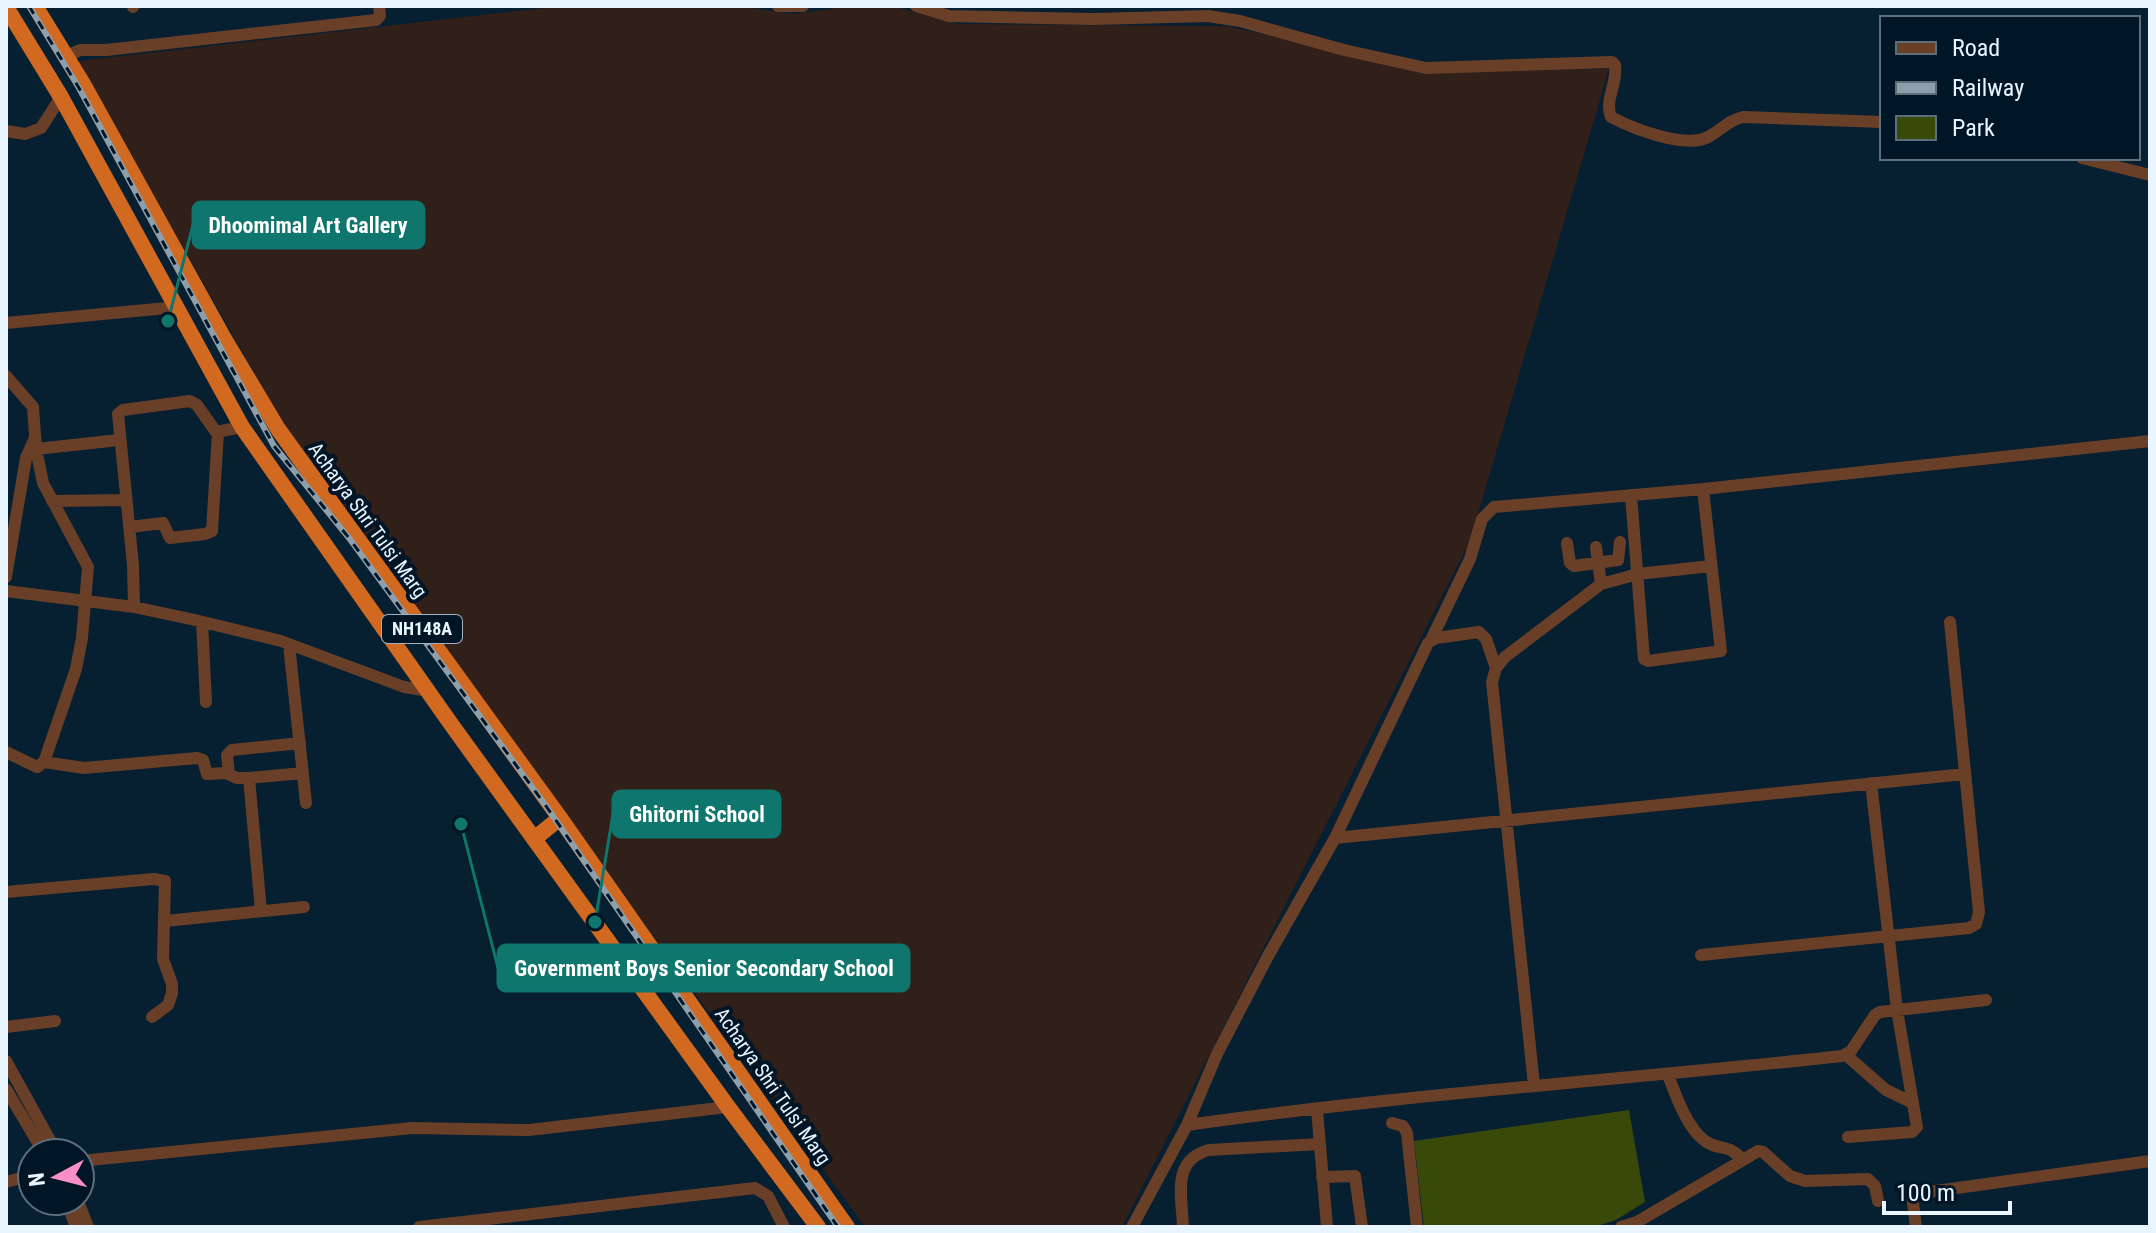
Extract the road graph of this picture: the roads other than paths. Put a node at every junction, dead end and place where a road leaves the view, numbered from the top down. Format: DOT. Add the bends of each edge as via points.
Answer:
graph roads {
  1 [pos="35,6"];
  2 [pos="379,6"];
  3 [pos="778,6"];
  4 [pos="803,6"];
  5 [pos="916,6"];
  6 [pos="6,7"];
  7 [pos="65,57"];
  8 [pos="61,97"];
  9 [pos="1880,122"];
  10 [pos="6,131"];
  11 [pos="2090,160"];
  12 [pos="2150,175"];
  13 [pos="178,307"];
  14 [pos="6,323"];
  15 [pos="6,376"];
  16 [pos="242,427"];
  17 [pos="218,432"];
  18 [pos="119,440"];
  19 [pos="2150,441"];
  20 [pos="36,443"];
  21 [pos="1703,489"];
  22 [pos="1631,495"];
  23 [pos="125,500"];
  24 [pos="52,501"];
  25 [pos="130,527"];
  26 [pos="1620,542"];
  27 [pos="1567,543"];
  28 [pos="1596,547"];
  29 [pos="1598,563"];
  30 [pos="1711,566"];
  31 [pos="1638,574"];
  32 [pos="6,577"];
  33 [pos="1601,584"];
  34 [pos="6,591"];
  35 [pos="86,603"];
  36 [pos="134,607"];
  37 [pos="202,622"];
  38 [pos="1950,622"];
  39 [pos="1431,640"];
  40 [pos="289,645"];
  41 [pos="1496,668"];
  42 [pos="429,691"];
  43 [pos="206,702"];
  44 [pos="300,743"];
  45 [pos="6,752"];
  46 [pos="44,762"];
  47 [pos="303,773"];
  48 [pos="229,774"];
  49 [pos="1965,774"];
  50 [pos="249,778"];
  51 [pos="1871,783"];
  52 [pos="306,803"];
  53 [pos="560,818"];
  54 [pos="1508,822"];
  55 [pos="1335,838"];
  56 [pos="534,839"];
  57 [pos="6,892"];
  58 [pos="304,907"];
  59 [pos="261,911"];
  60 [pos="165,921"];
  61 [pos="1888,936"];
  62 [pos="1701,955"];
  63 [pos="1986,1000"];
  64 [pos="1897,1010"];
  65 [pos="152,1017"];
  66 [pos="55,1021"];
  67 [pos="6,1027"];
  68 [pos="1846,1055"];
  69 [pos="6,1061"];
  70 [pos="1668,1075"];
  71 [pos="1534,1085"];
  72 [pos="6,1089"];
  73 [pos="1913,1103"];
  74 [pos="728,1107"];
  75 [pos="1317,1110"];
  76 [pos="1392,1123"];
  77 [pos="1187,1125"];
  78 [pos="34,1137"];
  79 [pos="48,1137"];
  80 [pos="1848,1137"];
  81 [pos="1320,1144"];
  82 [pos="96,1159"];
  83 [pos="1743,1160"];
  84 [pos="2150,1161"];
  85 [pos="1322,1177"];
  86 [pos="1878,1201"];
  87 [pos="419,1227"];
  88 [pos="784,1227"];
  89 [pos="818,1227"];
  90 [pos="847,1227"];
  91 [pos="1132,1227"];
  92 [pos="1183,1227"];
  93 [pos="1327,1227"];
  94 [pos="1362,1227"];
  95 [pos="1417,1227"];
  96 [pos="1621,1227"];
  97 [pos="1916,1227"];
  1 -- 7 [label="highway, Acharya Shri Tulsi Marg / NH148A"];
  2 -- 7 [label="street" via="378,19 87,49"];
  3 -- 4 [label="street"];
  5 -- 9 [label="street" via="963,17 1220,17 1426,68 1612,62 1617,74 1608,109 1611,117 1683,142 1710,136 1743,117"];
  6 -- 8 [label="highway, NH148A"];
  7 -- 53 [label="highway, Acharya Shri Tulsi Marg / NH148A" via="278,429"];
  8 -- 10 [label="street" via="41,128 25,134"];
  8 -- 13 [label="highway, NH148A"];
  11 -- 12 [label="street"];
  13 -- 14 [label="street"];
  13 -- 16 [label="highway, NH148A"];
  15 -- 20 [label="street" via="32,405"];
  16 -- 17 [label="street"];
  16 -- 42 [label="highway, NH148A"];
  17 -- 18 [label="street" via="194,402 181,401 120,411"];
  17 -- 25 [label="street" via="212,531 170,538 163,523"];
  18 -- 20 [label="street"];
  18 -- 23 [label="street"];
  19 -- 21 [label="street"];
  20 -- 24 [label="street"];
  20 -- 32 [label="street" via="26,458"];
  21 -- 22 [label="street"];
  21 -- 30 [label="street"];
  22 -- 31 [label="street"];
  22 -- 39 [label="street" via="1489,510"];
  23 -- 24 [label="street"];
  23 -- 25 [label="street"];
  24 -- 35 [label="street" via="87,563"];
  25 -- 36 [label="street"];
  26 -- 29 [label="street" via="1620,559"];
  27 -- 29 [label="street" via="1572,566"];
  28 -- 29 [label="street"];
  29 -- 33 [label="street"];
  30 -- 31 [label="street"];
  30 -- 31 [label="street" via="1721,650 1717,654 1644,659"];
  31 -- 33 [label="street"];
  33 -- 41 [label="street"];
  34 -- 35 [label="street"];
  35 -- 36 [label="street"];
  35 -- 46 [label="street" via="76,669"];
  36 -- 37 [label="street"];
  37 -- 40 [label="street"];
  37 -- 43 [label="street"];
  38 -- 49 [label="street"];
  39 -- 41 [label="street" via="1483,634"];
  39 -- 55 [label="street"];
  40 -- 42 [label="street" via="404,687"];
  40 -- 44 [label="street"];
  41 -- 54 [label="street" via="1492,682"];
  42 -- 56 [label="highway, NH148A"];
  44 -- 47 [label="street"];
  44 -- 48 [label="street" via="232,750 227,755"];
  45 -- 46 [label="street" via="34,767"];
  46 -- 48 [label="street" via="84,768 197,758 203,760 207,774"];
  47 -- 50 [label="street"];
  47 -- 52 [label="street"];
  48 -- 50 [label="street"];
  49 -- 51 [label="street"];
  49 -- 61 [label="street" via="1978,921 1969,928"];
  50 -- 59 [label="street"];
  51 -- 54 [label="street"];
  51 -- 61 [label="street"];
  53 -- 56 [label="highway"];
  53 -- 90 [label="highway, Acharya Shri Tulsi Marg / NH148A"];
  54 -- 55 [label="street"];
  54 -- 71 [label="street"];
  55 -- 77 [label="street" via="1217,1054"];
  56 -- 74 [label="highway, NH148A"];
  57 -- 60 [label="street" via="160,878 165,881"];
  58 -- 59 [label="street"];
  59 -- 60 [label="street"];
  60 -- 65 [label="street" via="163,959 172,993 168,1005"];
  61 -- 62 [label="street"];
  61 -- 64 [label="street"];
  63 -- 64 [label="street"];
  64 -- 68 [label="street" via="1875,1015"];
  64 -- 73 [label="street"];
  66 -- 67 [label="street"];
  68 -- 70 [label="street"];
  68 -- 73 [label="street" via="1886,1090"];
  69 -- 79 [label="street"];
  70 -- 71 [label="street"];
  70 -- 83 [label="street" via="1701,1137 1732,1148"];
  71 -- 75 [label="street"];
  72 -- 78 [label="street"];
  73 -- 80 [label="street" via="1915,1130"];
  74 -- 82 [label="street" via="537,1130 412,1128"];
  74 -- 89 [label="highway, NH148A"];
  75 -- 77 [label="street"];
  75 -- 81 [label="street"];
  76 -- 95 [label="street" via="1407,1133"];
  77 -- 91 [label="street"];
  81 -- 85 [label="street"];
  81 -- 92 [label="street" via="1193,1155 1182,1180"];
  83 -- 86 [label="street" via="1758,1151 1796,1179 1868,1179"];
  83 -- 96 [label="street"];
  84 -- 97 [label="street" via="1914,1194"];
  85 -- 93 [label="street"];
  85 -- 94 [label="street" via="1355,1176"];
  87 -- 88 [label="street" via="755,1188 768,1196"];
}
